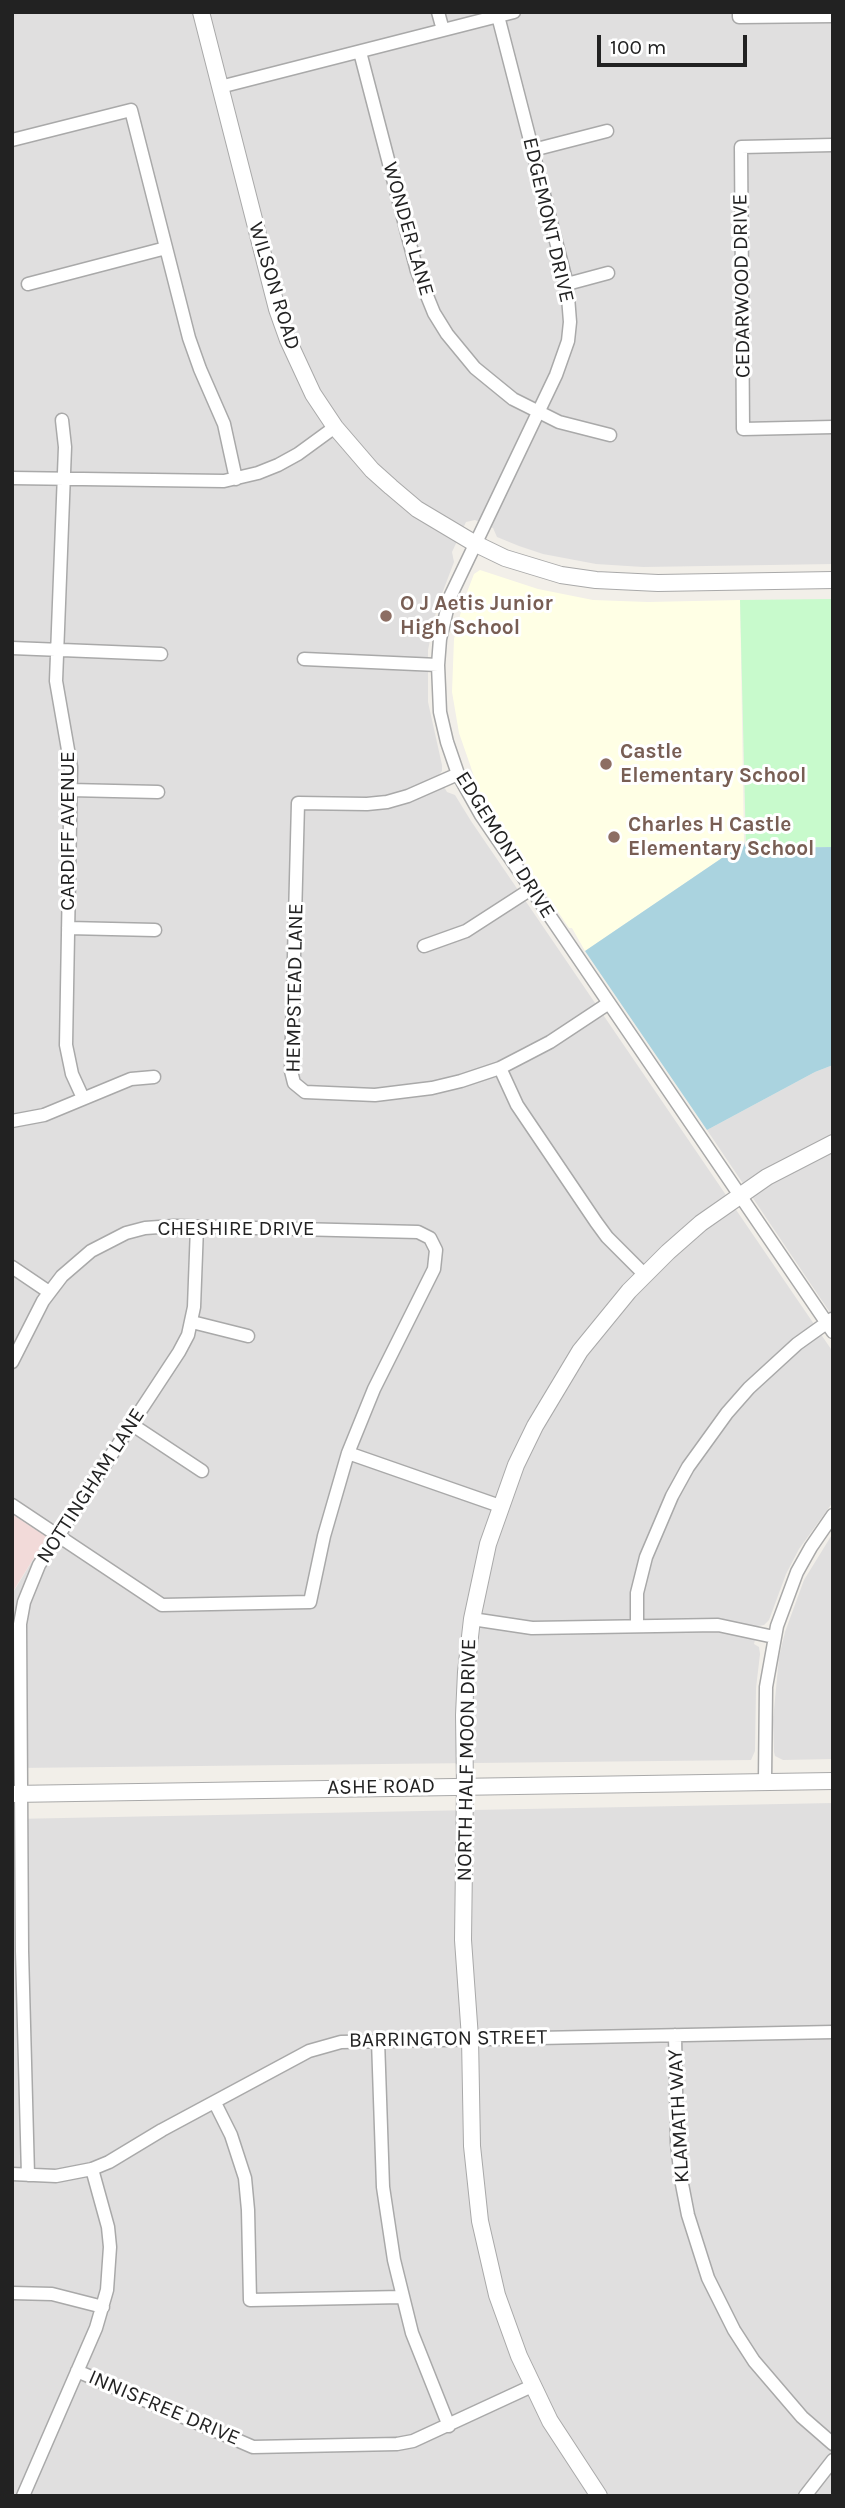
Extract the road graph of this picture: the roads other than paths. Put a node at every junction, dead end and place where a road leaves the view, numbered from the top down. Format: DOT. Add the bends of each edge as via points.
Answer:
graph roads {
  1 [pos="201,12"];
  2 [pos="438,12"];
  3 [pos="514,12"];
  4 [pos="739,12"];
  5 [pos="498,16"];
  6 [pos="833,16"];
  7 [pos="443,30"];
  8 [pos="360,52"];
  9 [pos="220,88"];
  10 [pos="607,131"];
  11 [pos="12,141"];
  12 [pos="833,145"];
  13 [pos="533,150"];
  14 [pos="166,248"];
  15 [pos="608,273"];
  16 [pos="28,284"];
  17 [pos="567,284"];
  18 [pos="538,413"];
  19 [pos="61,420"];
  20 [pos="335,427"];
  21 [pos="833,427"];
  22 [pos="610,435"];
  23 [pos="12,478"];
  24 [pos="64,478"];
  25 [pos="236,479"];
  26 [pos="474,543"];
  27 [pos="833,580"];
  28 [pos="12,648"];
  29 [pos="57,650"];
  30 [pos="161,654"];
  31 [pos="304,659"];
  32 [pos="438,665"];
  33 [pos="458,774"];
  34 [pos="70,790"];
  35 [pos="158,792"];
  36 [pos="531,889"];
  37 [pos="68,928"];
  38 [pos="155,930"];
  39 [pos="424,946"];
  40 [pos="609,1003"];
  41 [pos="500,1068"];
  42 [pos="154,1077"];
  43 [pos="83,1098"];
  44 [pos="12,1121"];
  45 [pos="833,1143"];
  46 [pos="739,1195"];
  47 [pos="197,1227"];
  48 [pos="12,1267"];
  49 [pos="645,1275"];
  50 [pos="49,1292"];
  51 [pos="192,1322"];
  52 [pos="831,1324"];
  53 [pos="248,1336"];
  54 [pos="12,1362"];
  55 [pos="131,1424"];
  56 [pos="348,1453"];
  57 [pos="202,1471"];
  58 [pos="12,1505"];
  59 [pos="500,1506"];
  60 [pos="833,1514"];
  61 [pos="58,1536"];
  62 [pos="472,1619"];
  63 [pos="637,1626"];
  64 [pos="774,1637"];
  65 [pos="765,1780"];
  66 [pos="833,1781"];
  67 [pos="466,1786"];
  68 [pos="17,1794"];
  69 [pos="833,2032"];
  70 [pos="675,2035"];
  71 [pos="470,2039"];
  72 [pos="378,2040"];
  73 [pos="215,2103"];
  74 [pos="92,2169"];
  75 [pos="12,2174"];
  76 [pos="28,2175"];
  77 [pos="12,2293"];
  78 [pos="402,2297"];
  79 [pos="103,2307"];
  80 [pos="77,2371"];
  81 [pos="532,2386"];
  82 [pos="449,2426"];
  83 [pos="833,2444"];
  84 [pos="833,2460"];
  85 [pos="23,2496"];
  86 [pos="599,2496"];
  87 [pos="805,2496"];
  1 -- 9 [label="street, WILSON ROAD"];
  2 -- 7 [label="street"];
  3 -- 5 [label="street"];
  4 -- 6 [label="street" via="739,17"];
  5 -- 7 [label="street"];
  5 -- 13 [label="street, EDGEMONT DRIVE"];
  7 -- 8 [label="street"];
  8 -- 9 [label="street"];
  8 -- 18 [label="street, WONDER LANE" via="417,271 434,313 475,368"];
  9 -- 20 [label="street, WILSON ROAD" via="280,320 298,365"];
  10 -- 13 [label="street"];
  11 -- 14 [label="street" via="131,110"];
  12 -- 21 [label="street, CEDARWOOD DRIVE" via="741,147 743,429"];
  13 -- 17 [label="street, EDGEMONT DRIVE"];
  14 -- 16 [label="street"];
  14 -- 25 [label="street" via="189,338 226,430"];
  15 -- 17 [label="street"];
  17 -- 18 [label="street, EDGEMONT DRIVE" via="568,341"];
  18 -- 22 [label="street, WONDER LANE"];
  18 -- 26 [label="street, EDGEMONT DRIVE"];
  19 -- 24 [label="street, CARDIFF AVENUE"];
  20 -- 25 [label="street" via="278,465"];
  20 -- 26 [label="street, WILSON ROAD" via="401,496"];
  23 -- 24 [label="street"];
  24 -- 25 [label="street"];
  24 -- 29 [label="street, CARDIFF AVENUE"];
  26 -- 27 [label="street, WILSON ROAD" via="535,568 596,580"];
  26 -- 32 [label="street, EDGEMONT DRIVE" via="450,597"];
  28 -- 29 [label="street"];
  29 -- 30 [label="street"];
  29 -- 34 [label="street, CARDIFF AVENUE" via="56,681 70,754"];
  31 -- 32 [label="street"];
  32 -- 33 [label="street, EDGEMONT DRIVE" via="440,712"];
  33 -- 36 [label="street, EDGEMONT DRIVE"];
  33 -- 41 [label="street, HEMPSTEAD LANE" via="387,802 298,803 292,1077 304,1092 375,1095 432,1088"];
  34 -- 35 [label="street"];
  34 -- 37 [label="street, CARDIFF AVENUE"];
  36 -- 39 [label="street" via="466,931"];
  36 -- 40 [label="street, EDGEMONT DRIVE"];
  37 -- 38 [label="street"];
  37 -- 43 [label="street, CARDIFF AVENUE" via="66,1045"];
  40 -- 41 [label="street, HEMPSTEAD LANE"];
  40 -- 46 [label="street, EDGEMONT DRIVE"];
  41 -- 49 [label="street" via="517,1105 596,1222"];
  42 -- 43 [label="street" via="131,1079"];
  43 -- 44 [label="street" via="44,1115"];
  45 -- 46 [label="street, NORTH HALF MOON DRIVE"];
  46 -- 49 [label="street, NORTH HALF MOON DRIVE"];
  46 -- 52 [label="street, EDGEMONT DRIVE"];
  47 -- 50 [label="street, CHESHIRE DRIVE" via="145,1228 110,1240 76,1263"];
  47 -- 51 [label="street, NOTTINGHAM LANE"];
  47 -- 56 [label="street, CHESHIRE DRIVE" via="418,1232 434,1244 434,1269 374,1389"];
  48 -- 50 [label="street"];
  49 -- 59 [label="street, NORTH HALF MOON DRIVE" via="607,1316 556,1388 520,1455"];
  50 -- 54 [label="street, CHESHIRE DRIVE"];
  51 -- 53 [label="street"];
  51 -- 55 [label="street, NOTTINGHAM LANE" via="179,1352"];
  52 -- 63 [label="street" via="797,1344 749,1388 688,1467 646,1557 637,1593"];
  55 -- 57 [label="street"];
  55 -- 61 [label="street, NOTTINGHAM LANE"];
  56 -- 59 [label="street"];
  56 -- 61 [label="street" via="310,1602 162,1605"];
  58 -- 61 [label="street"];
  59 -- 62 [label="street, NORTH HALF MOON DRIVE"];
  60 -- 64 [label="street" via="797,1572"];
  61 -- 68 [label="street, NOTTINGHAM LANE" via="30,1583 20,1624"];
  62 -- 63 [label="street" via="532,1628"];
  62 -- 67 [label="street, NORTH HALF MOON DRIVE" via="466,1672"];
  63 -- 64 [label="street" via="718,1625"];
  64 -- 65 [label="street" via="766,1686"];
  65 -- 66 [label="street, ASHE ROAD"];
  65 -- 67 [label="street, ASHE ROAD"];
  67 -- 68 [label="street, ASHE ROAD"];
  67 -- 71 [label="street, NORTH HALF MOON DRIVE" via="463,1940"];
  68 -- 76 [label="street, NOTTINGHAM LANE"];
  69 -- 70 [label="street, BARRINGTON STREET"];
  70 -- 71 [label="street, BARRINGTON STREET"];
  70 -- 83 [label="street, KLAMATH WAY" via="681,2179 708,2278 754,2361 802,2417"];
  71 -- 72 [label="street, BARRINGTON STREET"];
  71 -- 81 [label="street, NORTH HALF MOON DRIVE" via="472,2146 480,2221 497,2295"];
  72 -- 73 [label="street, BARRINGTON STREET" via="341,2042 309,2051"];
  72 -- 78 [label="street" via="383,2187"];
  73 -- 74 [label="street, BARRINGTON STREET"];
  73 -- 78 [label="street" via="245,2178 250,2300"];
  74 -- 76 [label="street, BARRINGTON STREET" via="56,2176"];
  74 -- 79 [label="street" via="110,2247"];
  75 -- 76 [label="street, BARRINGTON STREET"];
  77 -- 79 [label="street" via="51,2294"];
  78 -- 82 [label="street" via="424,2368"];
  79 -- 80 [label="street"];
  80 -- 82 [label="street, INNISFREE DRIVE" via="253,2447 397,2444"];
  80 -- 85 [label="street"];
  81 -- 82 [label="street, INNISFREE DRIVE"];
  81 -- 86 [label="street, NORTH HALF MOON DRIVE" via="566,2449"];
  84 -- 87 [label="street"];
}
